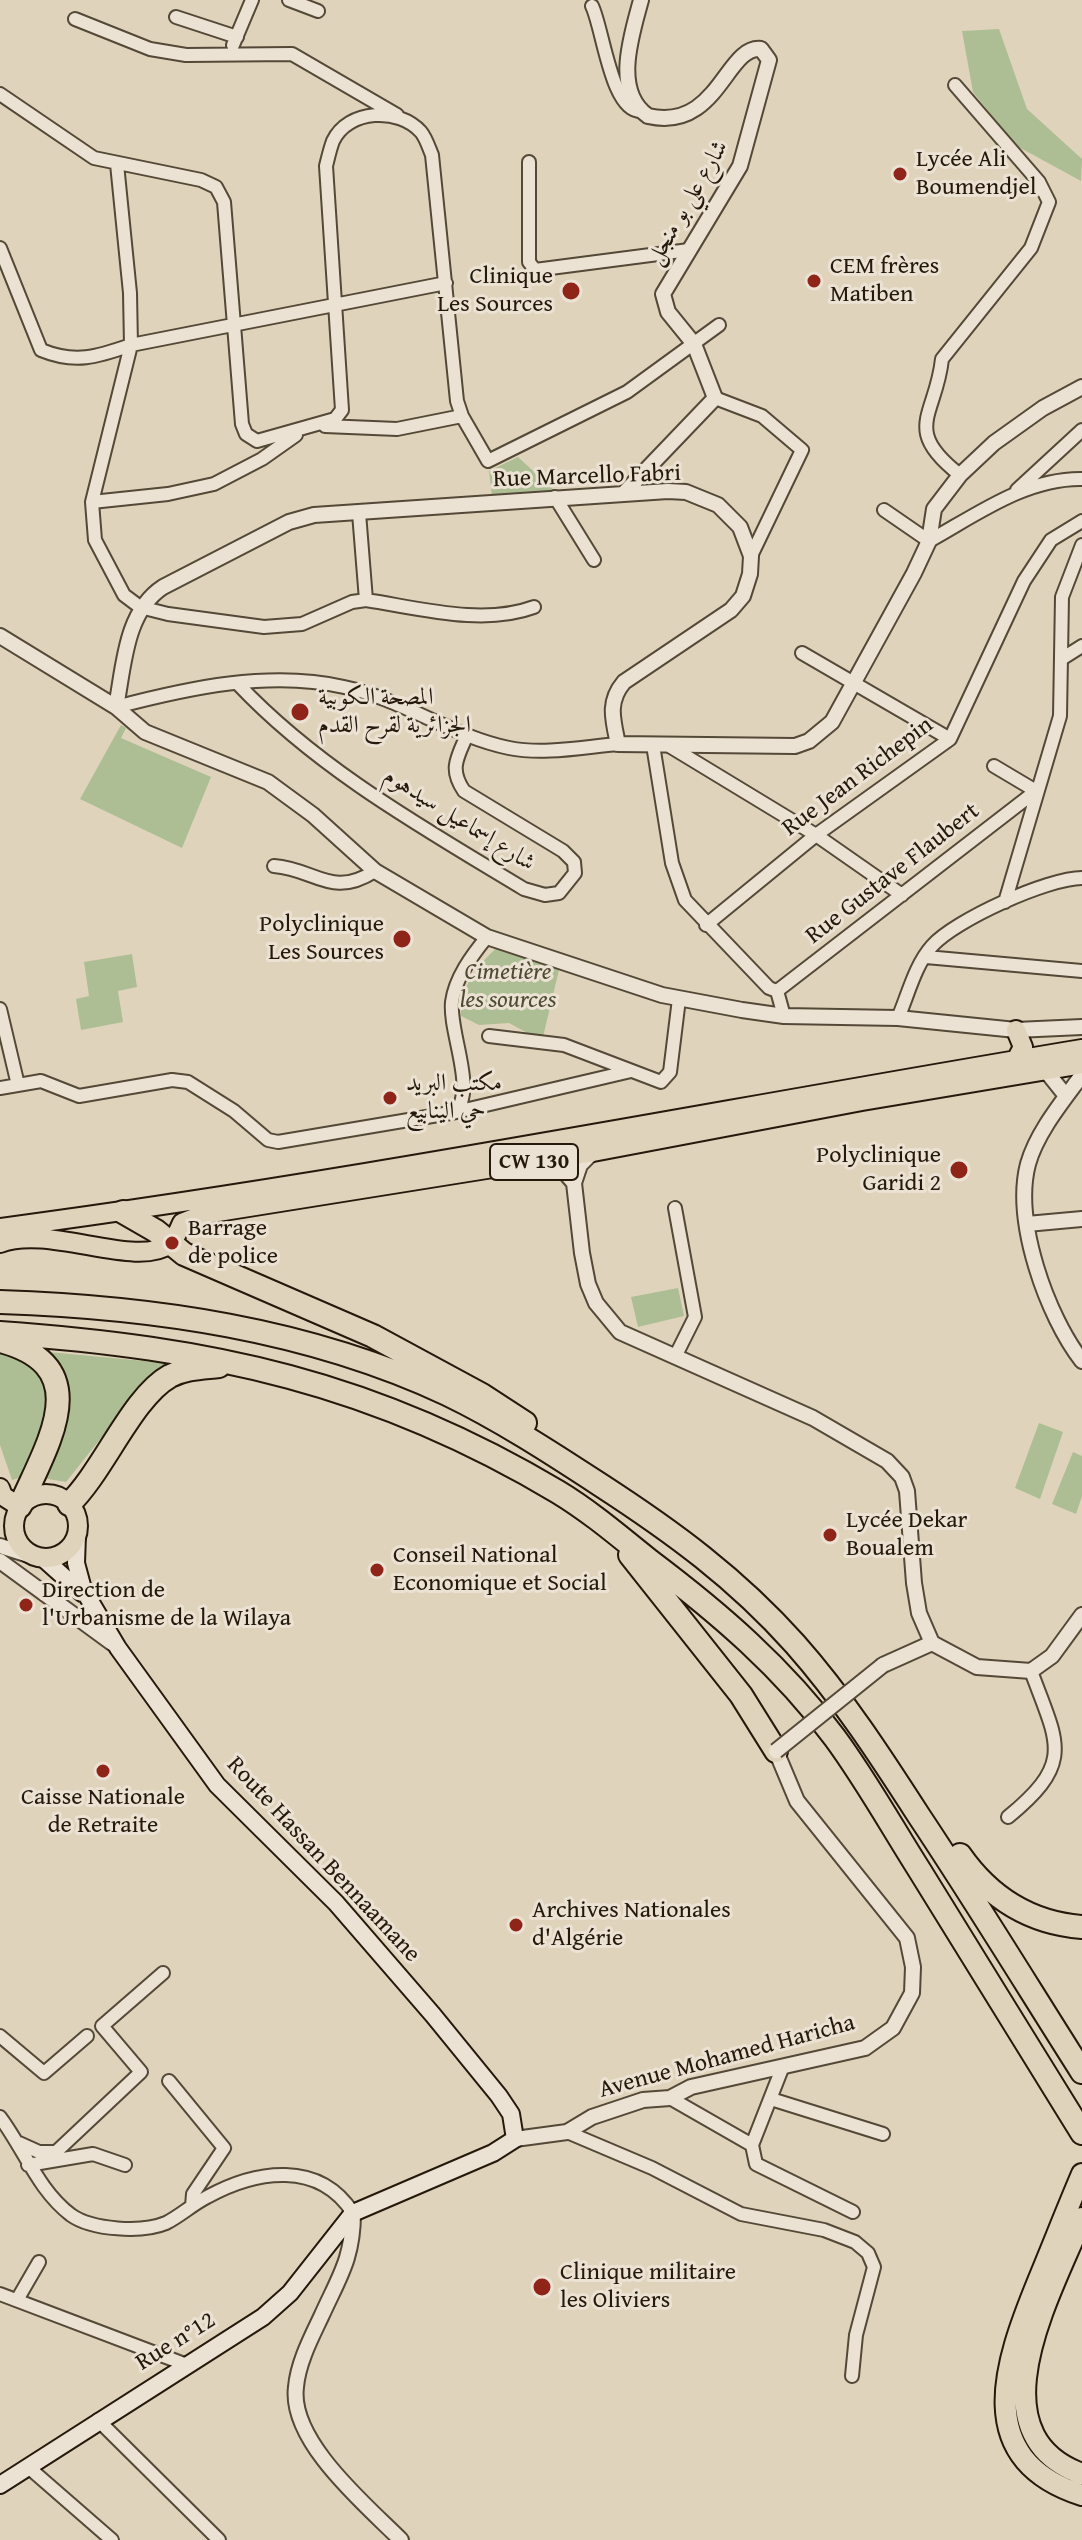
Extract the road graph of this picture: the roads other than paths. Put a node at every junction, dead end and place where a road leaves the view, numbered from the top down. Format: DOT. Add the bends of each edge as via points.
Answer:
graph roads {
  1 [pos="252,0"];
  2 [pos="289,0"];
  3 [pos="641,0"];
  4 [pos="592,6"];
  5 [pos="318,11"];
  6 [pos="176,17"];
  7 [pos="75,19"];
  8 [pos="237,37"];
  9 [pos="230,54"];
  10 [pos="955,85"];
  11 [pos="0,94"];
  12 [pos="641,111"];
  13 [pos="403,118"];
  14 [pos="529,162"];
  15 [pos="117,164"];
  16 [pos="0,248"];
  17 [pos="689,250"];
  18 [pos="446,283"];
  19 [pos="336,306"];
  20 [pos="719,325"];
  21 [pos="233,327"];
  22 [pos="694,344"];
  23 [pos="131,345"];
  24 [pos="1082,387"];
  25 [pos="715,398"];
  26 [pos="462,416"];
  27 [pos="1082,430"];
  28 [pos="960,475"];
  29 [pos="1082,479"];
  30 [pos="624,493"];
  31 [pos="555,497"];
  32 [pos="1007,497"];
  33 [pos="92,502"];
  34 [pos="884,510"];
  35 [pos="359,513"];
  36 [pos="1082,521"];
  37 [pos="929,541"];
  38 [pos="1082,545"];
  39 [pos="751,556"];
  40 [pos="594,560"];
  41 [pos="366,600"];
  42 [pos="140,607"];
  43 [pos="534,607"];
  44 [pos="0,636"];
  45 [pos="1082,646"];
  46 [pos="802,653"];
  47 [pos="1063,658"];
  48 [pos="856,682"];
  49 [pos="238,684"];
  50 [pos="116,707"];
  51 [pos="467,735"];
  52 [pos="950,739"];
  53 [pos="618,744"];
  54 [pos="653,745"];
  55 [pos="671,747"];
  56 [pos="994,766"];
  57 [pos="1036,791"];
  58 [pos="816,835"];
  59 [pos="274,866"];
  60 [pos="375,871"];
  61 [pos="1082,878"];
  62 [pos="902,895"];
  63 [pos="1005,902"];
  64 [pos="706,925"];
  65 [pos="487,937"];
  66 [pos="926,957"];
  67 [pos="1082,971"];
  68 [pos="777,991"];
  69 [pos="679,999"];
  70 [pos="0,1009"];
  71 [pos="784,1016"];
  72 [pos="898,1018"];
  73 [pos="1082,1027"];
  74 [pos="1016,1030"];
  75 [pos="489,1036"];
  76 [pos="1082,1049"];
  77 [pos="1016,1060"];
  78 [pos="1082,1064"];
  79 [pos="631,1071"];
  80 [pos="1046,1071"];
  81 [pos="1082,1075"];
  82 [pos="18,1085"];
  83 [pos="0,1088"];
  84 [pos="1066,1096"];
  85 [pos="456,1112"];
  86 [pos="593,1152"];
  87 [pos="541,1161"];
  88 [pos="574,1183"];
  89 [pos="675,1208"];
  90 [pos="123,1212"];
  91 [pos="1082,1219"];
  92 [pos="1027,1224"];
  93 [pos="0,1228"];
  94 [pos="0,1243"];
  95 [pos="172,1243"];
  96 [pos="0,1302"];
  97 [pos="0,1333"];
  98 [pos="0,1341"];
  99 [pos="675,1357"];
  100 [pos="1082,1361"];
  101 [pos="248,1364"];
  102 [pos="0,1488"];
  103 [pos="69,1504"];
  104 [pos="20,1506"];
  105 [pos="606,1526"];
  106 [pos="77,1535"];
  107 [pos="681,1537"];
  108 [pos="0,1546"];
  109 [pos="40,1558"];
  110 [pos="0,1561"];
  111 [pos="1082,1615"];
  112 [pos="91,1616"];
  113 [pos="932,1643"];
  114 [pos="1031,1671"];
  115 [pos="776,1751"];
  116 [pos="879,1755"];
  117 [pos="1008,1817"];
  118 [pos="1082,1927"];
  119 [pos="163,1973"];
  120 [pos="0,2036"];
  121 [pos="87,2036"];
  122 [pos="783,2066"];
  123 [pos="1082,2072"];
  124 [pos="169,2081"];
  125 [pos="670,2098"];
  126 [pos="771,2099"];
  127 [pos="0,2117"];
  128 [pos="567,2132"];
  129 [pos="1082,2133"];
  130 [pos="883,2134"];
  131 [pos="515,2139"];
  132 [pos="19,2143"];
  133 [pos="752,2145"];
  134 [pos="28,2165"];
  135 [pos="125,2165"];
  136 [pos="1079,2180"];
  137 [pos="192,2206"];
  138 [pos="853,2212"];
  139 [pos="353,2213"];
  140 [pos="1082,2218"];
  141 [pos="39,2262"];
  142 [pos="0,2294"];
  143 [pos="17,2300"];
  144 [pos="187,2365"];
  145 [pos="852,2376"];
  146 [pos="98,2420"];
  147 [pos="27,2466"];
  148 [pos="1082,2474"];
  149 [pos="0,2485"];
  150 [pos="1082,2495"];
  151 [pos="112,2540"];
  152 [pos="219,2540"];
  153 [pos="401,2540"];
  1 -- 8 [label="street"];
  2 -- 5 [label="street"];
  3 -- 12 [label="street" via="628,56 630,86"];
  4 -- 12 [label="street" via="618,92 629,107"];
  6 -- 8 [label="street"];
  7 -- 9 [label="street" via="150,49"];
  8 -- 9 [label="street"];
  9 -- 13 [label="street" via="292,54"];
  10 -- 28 [label="street" via="1039,182 1049,202 1031,248 942,359 928,410 927,437 937,457"];
  11 -- 15 [label="street" via="94,158"];
  12 -- 17 [label="street, شارع علي بو منجل" via="658,118 681,117 714,94 746,51 757,48 768,55 746,151"];
  13 -- 18 [label="street" via="422,133 432,155"];
  13 -- 19 [label="street" via="378,113 355,120 334,138 326,166"];
  14 -- 17 [label="street" via="529,262 535,270"];
  15 -- 21 [label="street" via="216,187 224,202"];
  15 -- 23 [label="street"];
  16 -- 23 [label="street" via="41,350 64,359 93,359"];
  17 -- 22 [label="street, شارع علي بو منجل" via="663,300"];
  18 -- 19 [label="street"];
  18 -- 26 [label="street"];
  19 -- 21 [label="street"];
  19 -- 21 [label="street" via="342,410 335,419 257,441 242,424"];
  20 -- 22 [label="street"];
  21 -- 23 [label="street"];
  22 -- 25 [label="street, شارع علي بو منجل"];
  22 -- 26 [label="street" via="627,392 488,461"];
  23 -- 33 [label="street"];
  24 -- 28 [label="street" via="994,443"];
  25 -- 30 [label="street"];
  25 -- 39 [label="street" via="762,416 802,450"];
  26 -- 33 [label="street" via="397,429 327,425 291,437 214,484"];
  27 -- 32 [label="street"];
  28 -- 37 [label="street" via="934,509"];
  29 -- 32 [label="street" via="1061,479"];
  30 -- 31 [label="street, Rue Marcello Fabri"];
  30 -- 39 [label="street, Rue Marcello Fabri" via="686,492 718,505 740,527"];
  31 -- 35 [label="street, Rue Marcello Fabri"];
  31 -- 40 [label="street"];
  32 -- 37 [label="street"];
  33 -- 42 [label="street" via="95,540 124,595"];
  34 -- 37 [label="street"];
  35 -- 41 [label="street"];
  35 -- 42 [label="street, Rue Marcello Fabri" via="289,522 163,587"];
  36 -- 52 [label="street, Rue Jean Richepin" via="1051,540 1024,581"];
  37 -- 48 [label="street"];
  38 -- 47 [label="street" via="1062,597"];
  39 -- 53 [label="street" via="748,585 731,610 615,692 612,711"];
  41 -- 42 [label="street" via="288,626 229,625"];
  41 -- 43 [label="street" via="489,616"];
  42 -- 50 [label="street"];
  44 -- 50 [label="street"];
  45 -- 47 [label="street"];
  46 -- 48 [label="street"];
  47 -- 57 [label="street" via="1060,716"];
  48 -- 52 [label="street"];
  48 -- 55 [label="street" via="832,722 795,746"];
  49 -- 50 [label="street"];
  49 -- 51 [label="street" via="314,682 345,687"];
  49 -- 51 [label="street, شارع إسماعيل سيدهوم" via="266,714 382,802 524,889 559,893 575,873 574,862 464,791 456,779 453,765"];
  50 -- 60 [label="street" via="167,744 268,782"];
  51 -- 53 [label="street" via="532,751"];
  52 -- 58 [label="street, Rue Jean Richepin"];
  53 -- 54 [label="street"];
  54 -- 55 [label="street"];
  54 -- 64 [label="street" via="672,863 685,900"];
  55 -- 58 [label="street"];
  56 -- 57 [label="street"];
  57 -- 62 [label="street, Rue Gustave Flaubert"];
  57 -- 63 [label="street"];
  58 -- 62 [label="street"];
  58 -- 64 [label="street, Rue Jean Richepin"];
  59 -- 60 [label="street" via="348,885"];
  60 -- 65 [label="street"];
  61 -- 63 [label="street"];
  62 -- 68 [label="street, Rue Gustave Flaubert"];
  63 -- 66 [label="street" via="932,946"];
  64 -- 68 [label="street"];
  65 -- 69 [label="street"];
  65 -- 85 [label="street" via="469,959 452,1001 463,1087 463,1103"];
  66 -- 67 [label="street"];
  66 -- 72 [label="street"];
  68 -- 71 [label="street"];
  69 -- 71 [label="street"];
  69 -- 79 [label="street" via="667,1078 657,1082"];
  70 -- 82 [label="street"];
  71 -- 72 [label="street"];
  72 -- 74 [label="street"];
  73 -- 74 [label="street"];
  74 -- 77 [label="main road" via="1023,1047"];
  75 -- 79 [label="street" via="564,1045"];
  76 -- 77 [label="main road, CW 130"];
  77 -- 90 [label="main road, CW 130"];
  78 -- 80 [label="main road, CW 130"];
  79 -- 85 [label="street"];
  80 -- 84 [label="street"];
  80 -- 86 [label="main road, CW 130"];
  81 -- 84 [label="street"];
  82 -- 83 [label="street"];
  82 -- 85 [label="street" via="50,1083 79,1096 172,1080 188,1082 278,1142"];
  84 -- 92 [label="street" via="1029,1161 1023,1186"];
  86 -- 87 [label="main road, CW 130"];
  86 -- 88 [label="street" via="580,1165"];
  87 -- 88 [label="street" via="561,1168"];
  87 -- 95 [label="main road, CW 130" via="205,1214 182,1223"];
  88 -- 99 [label="street" via="582,1253 596,1303 620,1332"];
  89 -- 99 [label="street" via="695,1317"];
  90 -- 93 [label="main road, CW 130"];
  90 -- 95 [label="highway"];
  91 -- 92 [label="street"];
  92 -- 100 [label="street" via="1043,1286 1067,1342"];
  94 -- 95 [label="main road" via="44,1237 151,1252"];
  95 -- 107 [label="highway" via="220,1272 279,1292 373,1336 482,1395 594,1470"];
  96 -- 107 [label="highway" via="176,1316 255,1330 376,1365 461,1402"];
  97 -- 101 [label="highway" via="164,1348"];
  98 -- 104 [label="highway" via="25,1347 38,1357 55,1374 60,1399"];
  99 -- 113 [label="street" via="813,1418 869,1448 902,1477 919,1613"];
  101 -- 103 [label="highway" via="189,1369 168,1377 151,1392"];
  101 -- 105 [label="highway" via="329,1386 446,1432 561,1494"];
  102 -- 104 [label="main road"];
  103 -- 104 [label="main road" via="44,1494"];
  103 -- 106 [label="main road" via="78,1522"];
  104 -- 109 [label="main road" via="14,1535 26,1552"];
  105 -- 115 [label="highway" via="741,1695"];
  105 -- 129 [label="highway" via="732,1625 835,1739"];
  106 -- 109 [label="main road" via="62,1554"];
  106 -- 112 [label="main road, Route Hassan Bennaamane" via="79,1576"];
  107 -- 116 [label="highway" via="794,1643"];
  108 -- 109 [label="street"];
  109 -- 112 [label="main road, Route Hassan Bennaamane" via="73,1583"];
  110 -- 112 [label="street"];
  111 -- 114 [label="street" via="1052,1656"];
  112 -- 131 [label="main road, Route Hassan Bennaamane" via="217,1785 336,1903 499,2096 511,2114"];
  113 -- 114 [label="street" via="977,1667"];
  113 -- 115 [label="street, bridge" via="883,1665"];
  114 -- 117 [label="street" via="1054,1733 1054,1767 1037,1794"];
  115 -- 122 [label="street, Avenue Mohamed Haricha" via="797,1801 907,1938 913,1967 912,1993 893,2028 865,2048"];
  116 -- 118 [label="highway" via="908,1781 989,1889 1049,1922"];
  116 -- 123 [label="highway"];
  119 -- 132 [label="street" via="102,2026 141,2072 56,2152 39,2152"];
  120 -- 121 [label="street" via="44,2073"];
  122 -- 125 [label="street, Avenue Mohamed Haricha" via="691,2087"];
  122 -- 126 [label="street"];
  124 -- 137 [label="street" via="224,2148 193,2194"];
  125 -- 128 [label="street, Avenue Mohamed Haricha" via="643,2100 592,2117"];
  125 -- 133 [label="street"];
  126 -- 130 [label="street"];
  126 -- 133 [label="street"];
  127 -- 132 [label="street"];
  128 -- 131 [label="street, Avenue Mohamed Haricha"];
  128 -- 145 [label="street" via="741,2214 824,2230 868,2253 874,2267 856,2335"];
  131 -- 139 [label="main road, Avenue Mohamed Haricha"];
  132 -- 134 [label="street"];
  133 -- 138 [label="street" via="756,2164"];
  134 -- 135 [label="street" via="93,2154"];
  134 -- 137 [label="street" via="69,2213 90,2223 153,2226"];
  136 -- 150 [label="highway" via="1015,2340 1003,2399 1010,2433 1026,2459 1050,2481"];
  137 -- 139 [label="street" via="209,2195 284,2172 317,2181 342,2196"];
  139 -- 144 [label="main road, Rue n°12" via="281,2301"];
  139 -- 153 [label="street" via="353,2246 295,2389 300,2422 339,2480"];
  140 -- 148 [label="highway" via="1032,2348 1023,2407 1044,2451"];
  141 -- 143 [label="street"];
  142 -- 143 [label="street"];
  143 -- 144 [label="street"];
  144 -- 146 [label="main road, Rue n°12"];
  146 -- 147 [label="main road, Rue n°12"];
  146 -- 152 [label="street"];
  147 -- 149 [label="main road, Rue n°12"];
  147 -- 151 [label="street"];
}
